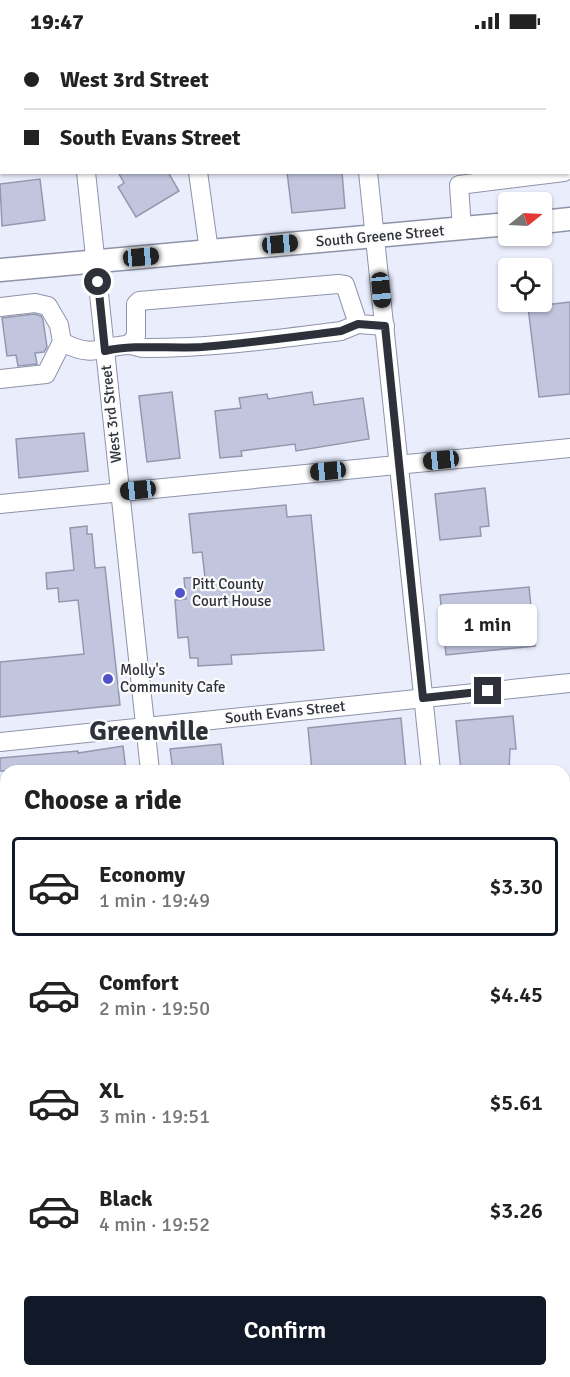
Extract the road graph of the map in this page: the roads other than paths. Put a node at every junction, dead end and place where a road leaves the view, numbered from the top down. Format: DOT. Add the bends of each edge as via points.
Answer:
graph roads {
  1 [pos="86,174"];
  2 [pos="198,174"];
  3 [pos="368,174"];
  4 [pos="551,174"];
  5 [pos="570,219"];
  6 [pos="552,221"];
  7 [pos="498,225"];
  8 [pos="462,229"];
  9 [pos="375,236"];
  10 [pos="209,251"];
  11 [pos="95,261"];
  12 [pos="0,270"];
  13 [pos="0,307"];
  14 [pos="358,324"];
  15 [pos="385,326"];
  16 [pos="62,342"];
  17 [pos="129,345"];
  18 [pos="105,351"];
  19 [pos="0,379"];
  20 [pos="570,448"];
  21 [pos="399,464"];
  22 [pos="119,492"];
  23 [pos="0,504"];
  24 [pos="570,683"];
  25 [pos="423,698"];
  26 [pos="145,727"];
  27 [pos="0,742"];
  28 [pos="149,765"];
  29 [pos="430,765"];
  1 -- 11 [label="street, West 3rd Street"];
  2 -- 10 [label="street"];
  3 -- 9 [label="street"];
  4 -- 8 [label="street" via="459,185"];
  5 -- 6 [label="main road"];
  7 -- 8 [label="main road, South Greene Street"];
  8 -- 9 [label="main road, South Greene Street"];
  9 -- 10 [label="main road, South Greene Street"];
  9 -- 15 [label="street"];
  10 -- 11 [label="main road, South Greene Street"];
  11 -- 12 [label="main road, South Greene Street"];
  11 -- 18 [label="street, West 3rd Street"];
  13 -- 16 [label="street" via="35,303 48,306 59,326"];
  14 -- 15 [label="street"];
  14 -- 17 [label="street" via="341,331 200,347 143,349"];
  14 -- 17 [label="street" via="345,285 338,284 139,301 136,336"];
  15 -- 21 [label="street"];
  16 -- 18 [label="street" via="78,351"];
  16 -- 19 [label="street" via="46,374"];
  17 -- 18 [label="street"];
  18 -- 22 [label="street, West 3rd Street"];
  20 -- 21 [label="street"];
  21 -- 22 [label="street"];
  21 -- 25 [label="street"];
  22 -- 23 [label="street"];
  22 -- 26 [label="street, West 3rd Street"];
  24 -- 25 [label="street, South Evans Street"];
  25 -- 26 [label="street, South Evans Street"];
  25 -- 29 [label="street"];
  26 -- 27 [label="street, South Evans Street"];
  26 -- 28 [label="street, West 3rd Street"];
}
